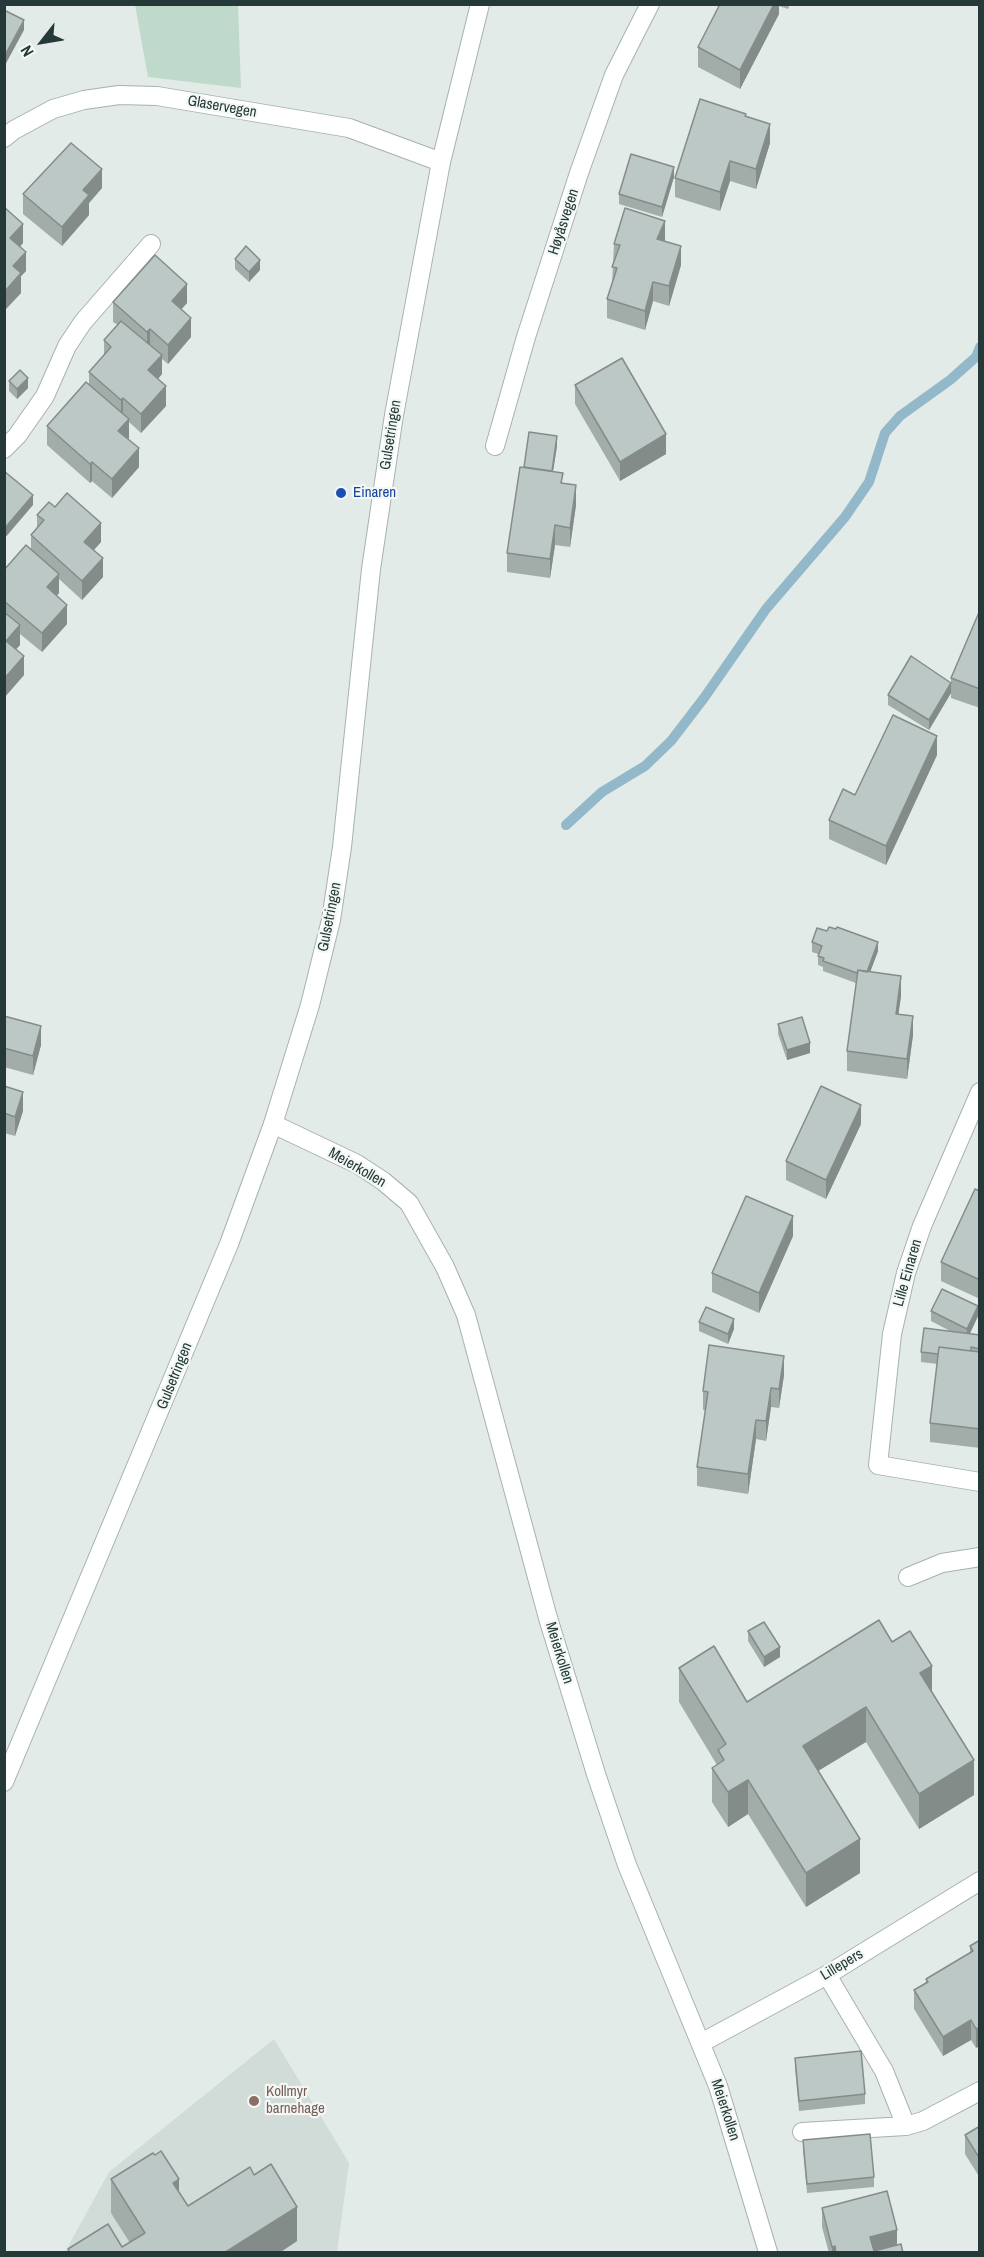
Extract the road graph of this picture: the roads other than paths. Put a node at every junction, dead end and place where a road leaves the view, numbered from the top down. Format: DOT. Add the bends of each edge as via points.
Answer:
graph roads {
  1 [pos="480,4"];
  2 [pos="650,4"];
  3 [pos="4,138"];
  4 [pos="441,162"];
  5 [pos="151,244"];
  6 [pos="495,446"];
  7 [pos="4,449"];
  8 [pos="980,1092"];
  9 [pos="273,1124"];
  10 [pos="980,1482"];
  11 [pos="980,1557"];
  12 [pos="908,1577"];
  13 [pos="4,1782"];
  14 [pos="980,1881"];
  15 [pos="826,1975"];
  16 [pos="700,2043"];
  17 [pos="980,2091"];
  18 [pos="906,2126"];
  19 [pos="802,2132"];
  20 [pos="768,2253"];
  1 -- 4 [label="street, Gulsetringen"];
  2 -- 6 [label="street, Høyåsvegen" via="614,75 579,173"];
  3 -- 4 [label="street, Glaservegen" via="53,109 84,100 119,95 157,96 349,128"];
  4 -- 9 [label="street, Gulsetringen" via="394,415 371,569 331,920 310,1005"];
  5 -- 7 [label="street" via="84,322 67,346 45,396"];
  8 -- 10 [label="street, Lille Einaren" via="906,1273 892,1334 878,1465"];
  9 -- 13 [label="street, Gulsetringen" via="229,1244"];
  9 -- 16 [label="street, Meierkollen" via="357,1164 383,1181 409,1203 445,1267 466,1315 548,1618 600,1784 627,1865"];
  11 -- 12 [label="street" via="942,1563"];
  14 -- 15 [label="street, Lillepers"];
  15 -- 16 [label="street, Lillepers"];
  15 -- 18 [label="street" via="884,2071"];
  16 -- 20 [label="street, Meierkollen" via="718,2086"];
  17 -- 18 [label="street"];
  18 -- 19 [label="street"];
}
